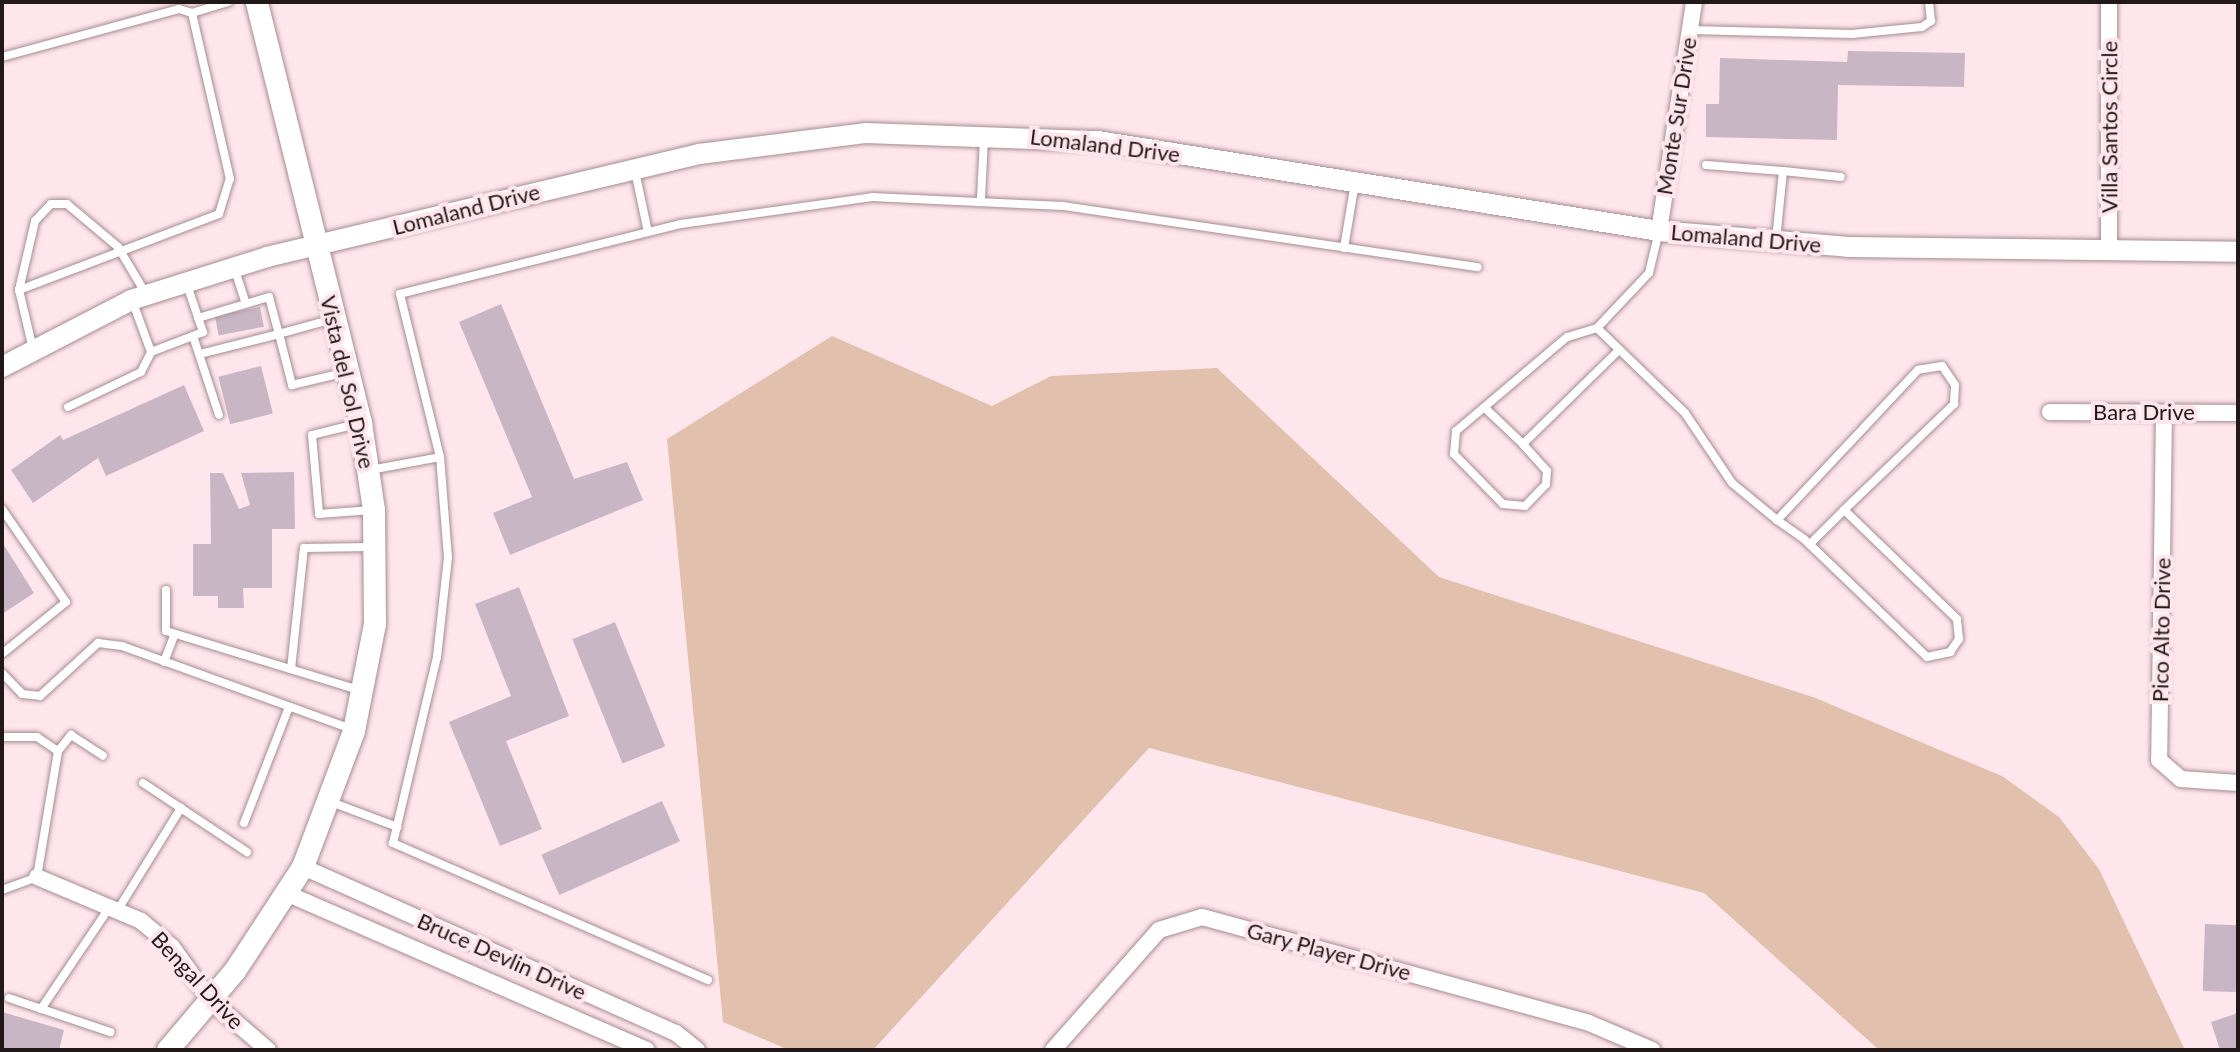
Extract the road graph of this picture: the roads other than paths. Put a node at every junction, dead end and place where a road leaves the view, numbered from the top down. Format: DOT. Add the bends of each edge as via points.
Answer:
graph roads {
  1 [pos="228,2"];
  2 [pos="257,2"];
  3 [pos="1694,2"];
  4 [pos="1929,2"];
  5 [pos="2109,2"];
  6 [pos="192,13"];
  7 [pos="1690,30"];
  8 [pos="2,57"];
  9 [pos="984,132"];
  10 [pos="1706,165"];
  11 [pos="635,168"];
  12 [pos="1783,171"];
  13 [pos="1841,177"];
  14 [pos="1355,182"];
  15 [pos="981,198"];
  16 [pos="1659,231"];
  17 [pos="648,232"];
  18 [pos="1776,240"];
  19 [pos="317,246"];
  20 [pos="118,247"];
  21 [pos="1344,248"];
  22 [pos="2109,251"];
  23 [pos="2238,252"];
  24 [pos="234,266"];
  25 [pos="1478,267"];
  26 [pos="185,280"];
  27 [pos="19,290"];
  28 [pos="139,297"];
  29 [pos="241,306"];
  30 [pos="198,318"];
  31 [pos="335,319"];
  32 [pos="1597,328"];
  33 [pos="279,334"];
  34 [pos="193,336"];
  35 [pos="33,349"];
  36 [pos="1619,350"];
  37 [pos="151,352"];
  38 [pos="200,354"];
  39 [pos="2,367"];
  40 [pos="348,371"];
  41 [pos="68,407"];
  42 [pos="1485,408"];
  43 [pos="2050,412"];
  44 [pos="2164,413"];
  45 [pos="2238,413"];
  46 [pos="219,415"];
  47 [pos="361,423"];
  48 [pos="1523,444"];
  49 [pos="440,457"];
  50 [pos="369,470"];
  51 [pos="2,509"];
  52 [pos="374,510"];
  53 [pos="1844,510"];
  54 [pos="1777,520"];
  55 [pos="1810,544"];
  56 [pos="376,547"];
  57 [pos="166,590"];
  58 [pos="175,634"];
  59 [pos="2,654"];
  60 [pos="164,662"];
  61 [pos="291,669"];
  62 [pos="2,673"];
  63 [pos="364,691"];
  64 [pos="289,707"];
  65 [pos="354,731"];
  66 [pos="2,737"];
  67 [pos="58,751"];
  68 [pos="103,756"];
  69 [pos="143,783"];
  70 [pos="2238,783"];
  71 [pos="331,802"];
  72 [pos="181,808"];
  73 [pos="244,823"];
  74 [pos="397,827"];
  75 [pos="247,852"];
  76 [pos="303,867"];
  77 [pos="37,877"];
  78 [pos="2,890"];
  79 [pos="288,894"];
  80 [pos="116,906"];
  81 [pos="708,980"];
  82 [pos="9,998"];
  83 [pos="211,1001"];
  84 [pos="41,1009"];
  85 [pos="110,1032"];
  86 [pos="168,1050"];
  87 [pos="268,1050"];
  88 [pos="646,1050"];
  89 [pos="697,1050"];
  90 [pos="1053,1050"];
  91 [pos="1652,1050"];
  1 -- 6 [label="lane"];
  2 -- 19 [label="main road, Vista del Sol Drive"];
  3 -- 7 [label="street, Monte Sur Drive"];
  4 -- 7 [label="lane" via="1931,21 1922,27 1852,34"];
  5 -- 22 [label="street, Villa Santos Circle"];
  6 -- 8 [label="lane" via="179,9"];
  6 -- 20 [label="lane" via="230,179 227,202 219,214"];
  7 -- 16 [label="street, Monte Sur Drive"];
  9 -- 11 [label="street, Lomaland Drive" via="788,140"];
  9 -- 14 [label="street, Lomaland Drive" via="1098,141"];
  9 -- 15 [label="lane"];
  10 -- 12 [label="lane"];
  11 -- 17 [label="lane"];
  11 -- 19 [label="street, Lomaland Drive"];
  12 -- 13 [label="lane"];
  12 -- 18 [label="lane"];
  14 -- 16 [label="street, Lomaland Drive"];
  14 -- 21 [label="lane"];
  15 -- 17 [label="lane" via="814,203"];
  15 -- 21 [label="lane"];
  16 -- 18 [label="street, Lomaland Drive"];
  16 -- 32 [label="lane" via="1649,273"];
  17 -- 49 [label="lane" via="400,294"];
  18 -- 22 [label="street, Lomaland Drive"];
  19 -- 24 [label="street, Lomaland Drive"];
  19 -- 31 [label="main road, Vista del Sol Drive"];
  20 -- 27 [label="lane"];
  20 -- 27 [label="lane" via="67,204 51,204 35,221"];
  20 -- 28 [label="lane"];
  21 -- 25 [label="lane"];
  22 -- 23 [label="street, Lomaland Drive"];
  24 -- 26 [label="street, Lomaland Drive"];
  24 -- 29 [label="lane"];
  26 -- 28 [label="street, Lomaland Drive"];
  26 -- 30 [label="lane"];
  27 -- 35 [label="lane"];
  28 -- 35 [label="street, Lomaland Drive"];
  28 -- 37 [label="lane"];
  29 -- 30 [label="lane"];
  29 -- 33 [label="lane" via="269,297"];
  30 -- 34 [label="lane" via="203,332"];
  31 -- 33 [label="lane"];
  31 -- 40 [label="main road, Vista del Sol Drive"];
  32 -- 36 [label="lane"];
  32 -- 42 [label="lane" via="1567,337"];
  33 -- 38 [label="lane" via="247,336"];
  33 -- 40 [label="lane" via="292,385"];
  34 -- 37 [label="lane"];
  34 -- 38 [label="lane"];
  35 -- 39 [label="street, Lomaland Drive"];
  36 -- 48 [label="lane"];
  36 -- 54 [label="lane" via="1685,413 1732,483"];
  37 -- 41 [label="lane" via="141,372"];
  38 -- 46 [label="lane"];
  40 -- 47 [label="main road, Vista del Sol Drive"];
  42 -- 48 [label="lane"];
  42 -- 48 [label="lane" via="1456,431 1454,454 1514,509 1546,484 1547,471"];
  43 -- 44 [label="street, Bara Drive"];
  44 -- 45 [label="street, Bara Drive"];
  44 -- 70 [label="street, Pico Alto Drive" via="2159,760 2181,779"];
  47 -- 50 [label="main road, Vista del Sol Drive"];
  47 -- 52 [label="lane" via="312,435 319,514"];
  49 -- 50 [label="lane"];
  49 -- 74 [label="lane" via="448,558 437,657"];
  50 -- 52 [label="main road, Vista del Sol Drive"];
  51 -- 59 [label="lane" via="66,602"];
  52 -- 56 [label="main road, Vista del Sol Drive"];
  53 -- 54 [label="lane" via="1954,404 1955,385 1942,366 1918,370"];
  53 -- 55 [label="lane"];
  53 -- 55 [label="lane" via="1957,619 1959,639 1950,652 1927,657"];
  54 -- 55 [label="lane"];
  56 -- 61 [label="lane" via="304,548"];
  56 -- 63 [label="main road, Vista del Sol Drive" via="375,624"];
  57 -- 58 [label="lane" via="166,631"];
  58 -- 60 [label="lane"];
  58 -- 61 [label="lane"];
  60 -- 62 [label="lane" via="98,643 40,696 22,694"];
  60 -- 64 [label="lane"];
  61 -- 63 [label="lane"];
  63 -- 65 [label="main road, Vista del Sol Drive"];
  64 -- 65 [label="lane"];
  64 -- 73 [label="lane"];
  65 -- 71 [label="main road, Vista del Sol Drive"];
  66 -- 67 [label="lane" via="37,737"];
  67 -- 68 [label="lane" via="71,735"];
  67 -- 77 [label="lane"];
  69 -- 72 [label="lane"];
  71 -- 74 [label="lane"];
  71 -- 76 [label="main road, Vista del Sol Drive"];
  72 -- 75 [label="lane"];
  72 -- 80 [label="lane"];
  74 -- 81 [label="lane" via="393,843"];
  76 -- 79 [label="main road, Vista del Sol Drive"];
  76 -- 89 [label="street, Bruce Devlin Drive" via="676,1033"];
  77 -- 78 [label="lane"];
  77 -- 80 [label="street, Bengal Drive"];
  79 -- 83 [label="main road, Vista del Sol Drive"];
  79 -- 88 [label="street, Bruce Devlin Drive"];
  80 -- 83 [label="street, Bengal Drive" via="172,947"];
  80 -- 84 [label="lane"];
  82 -- 84 [label="lane"];
  83 -- 86 [label="main road, Vista del Sol Drive"];
  83 -- 87 [label="street, Bengal Drive"];
  84 -- 85 [label="lane"];
  90 -- 91 [label="street, Gary Player Drive" via="1159,930 1202,917 1589,1023"];
}
